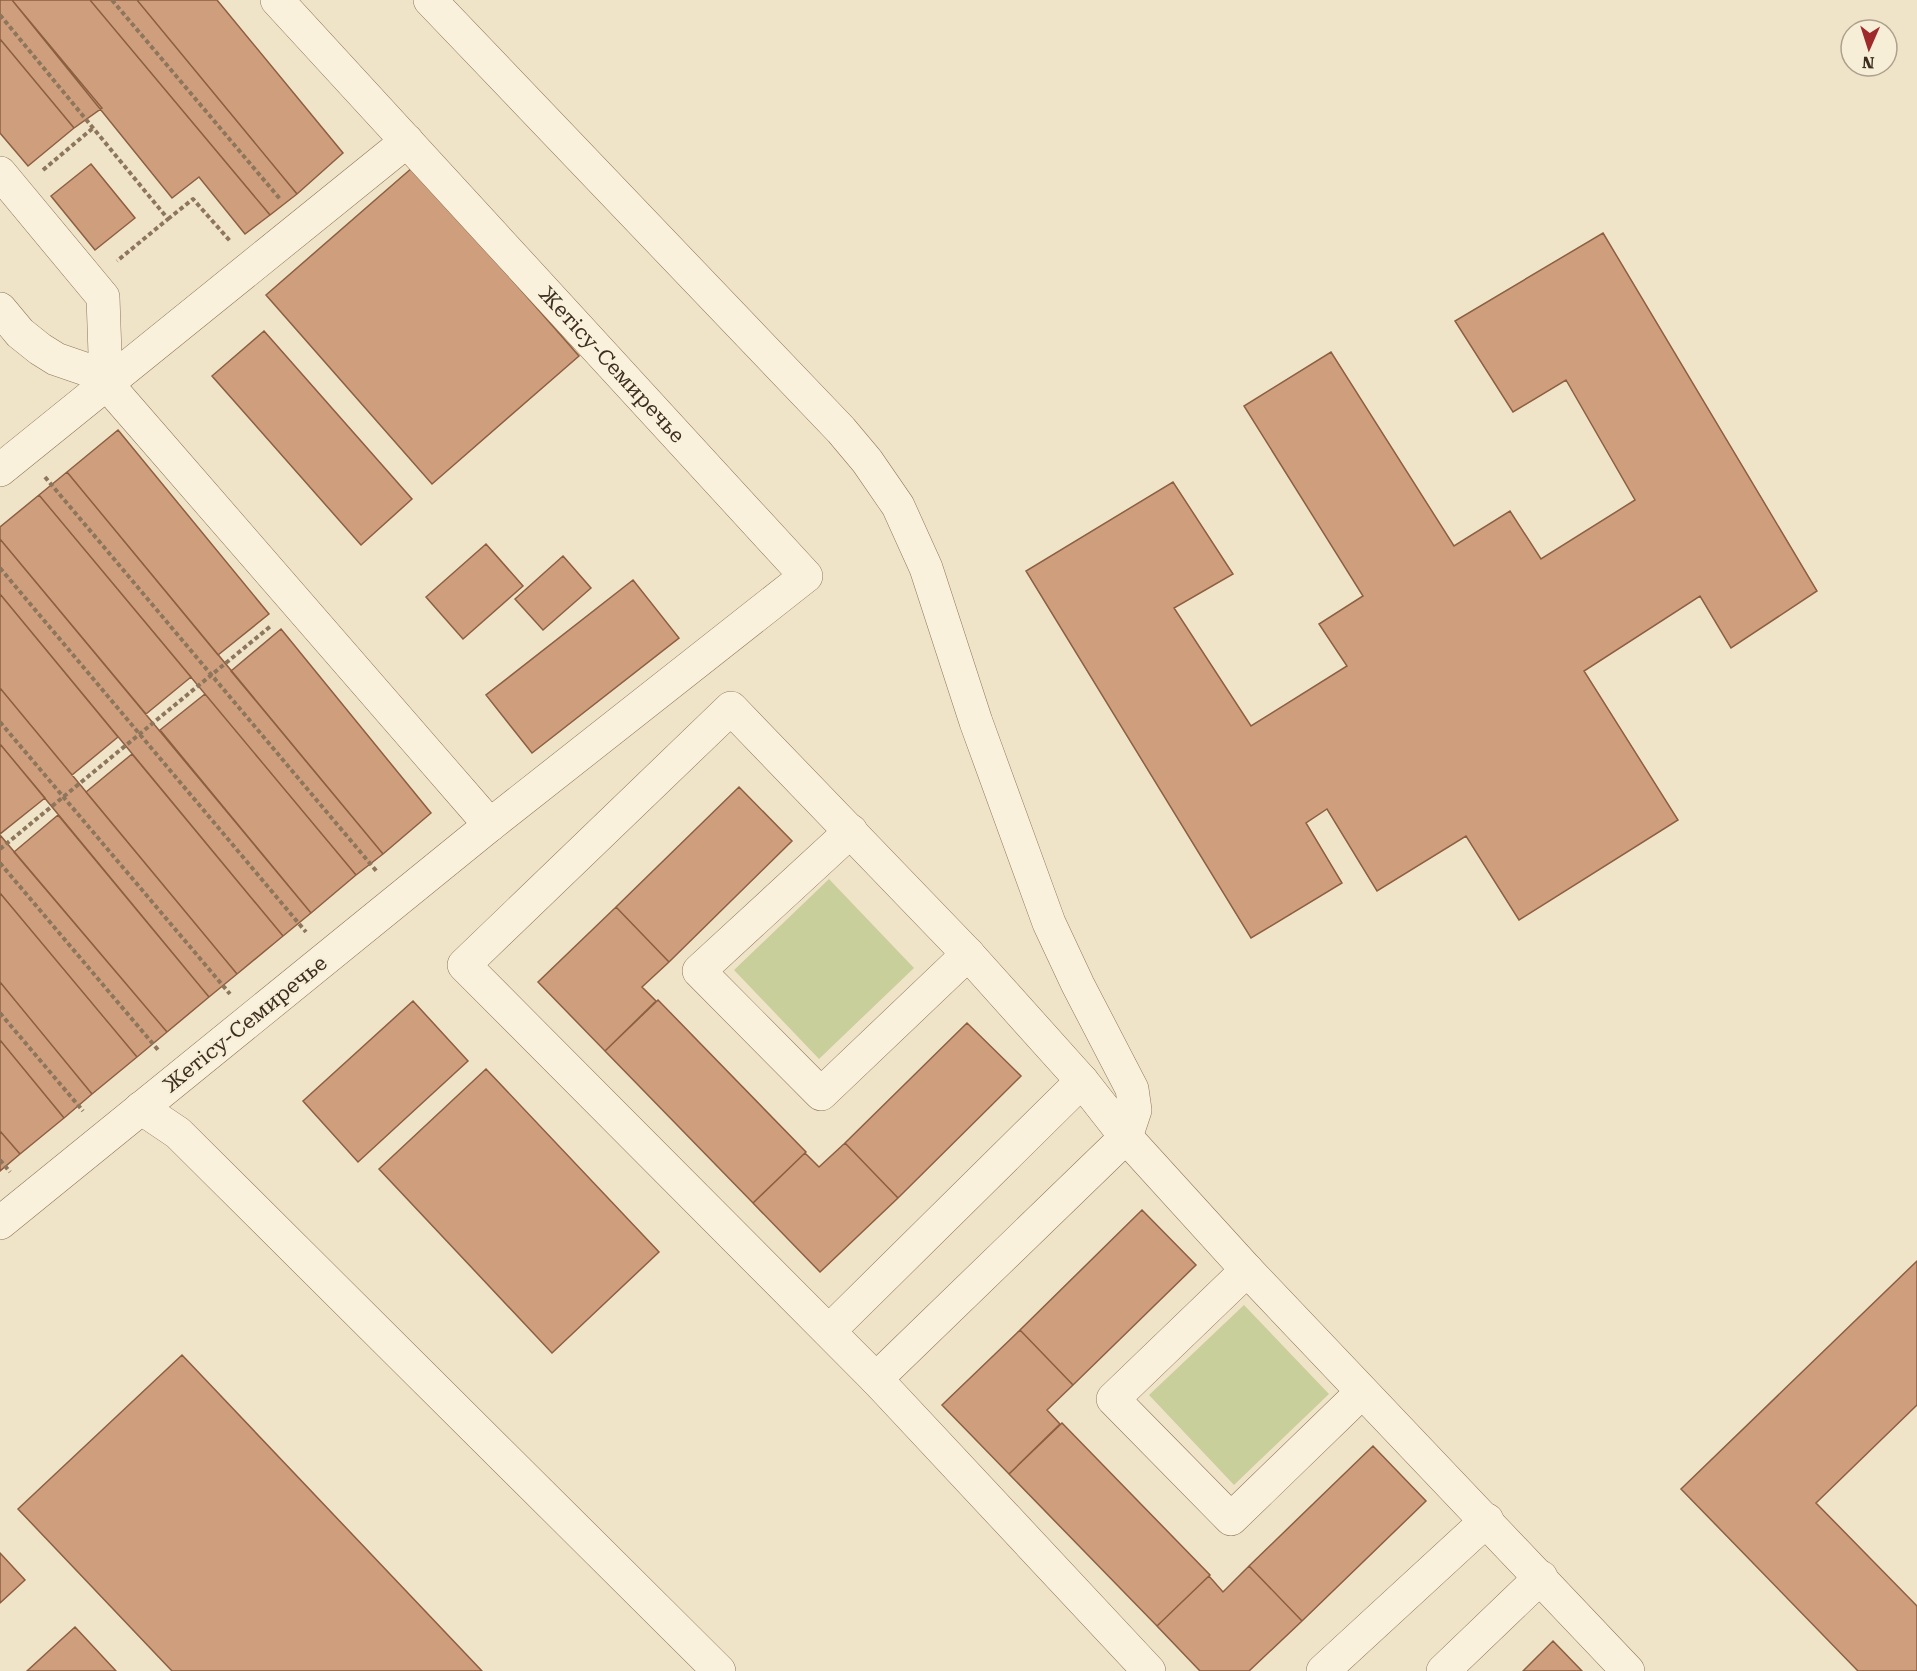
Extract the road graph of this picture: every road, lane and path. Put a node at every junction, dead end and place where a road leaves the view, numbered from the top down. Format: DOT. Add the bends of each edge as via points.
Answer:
graph roads {
  1 [pos="112,0"];
  2 [pos="277,0"];
  3 [pos="430,0"];
  4 [pos="0,15"];
  5 [pos="93,128"];
  6 [pos="407,141"];
  7 [pos="8,183"];
  8 [pos="168,219"];
  9 [pos="302,226"];
  10 [pos="251,266"];
  11 [pos="91,282"];
  12 [pos="0,309"];
  13 [pos="106,383"];
  14 [pos="11,461"];
  15 [pos="0,568"];
  16 [pos="298,604"];
  17 [pos="211,675"];
  18 [pos="0,722"];
  19 [pos="140,734"];
  20 [pos="63,796"];
  21 [pos="490,825"];
  22 [pos="851,831"];
  23 [pos="0,849"];
  24 [pos="0,863"];
  25 [pos="400,898"];
  26 [pos="968,954"];
  27 [pos="327,957"];
  28 [pos="0,1013"];
  29 [pos="252,1019"];
  30 [pos="181,1076"];
  31 [pos="1082,1081"];
  32 [pos="141,1108"];
  33 [pos="1126,1137"];
  34 [pos="105,1138"];
  35 [pos="0,1223"];
  36 [pos="1247,1270"];
  37 [pos="829,1331"];
  38 [pos="876,1379"];
  39 [pos="1362,1392"];
  40 [pos="1487,1520"];
  41 [pos="1541,1577"];
  42 [pos="719,1671"];
  43 [pos="1149,1671"];
  44 [pos="1323,1671"];
  45 [pos="1443,1671"];
  46 [pos="1628,1671"];
  1 -- 9 [label="path"];
  2 -- 6 [label="lane"];
  3 -- 33 [label="lane" via="841,430 897,506 926,568 976,722 1049,923 1132,1089 1135,1110"];
  4 -- 5 [label="path"];
  5 -- 7 [label="path"];
  5 -- 8 [label="path"];
  6 -- 9 [label="lane"];
  6 -- 21 [label="lane, Жетісу-Семиречье" via="806,576"];
  7 -- 11 [label="lane"];
  8 -- 10 [label="path" via="193,199"];
  8 -- 11 [label="path"];
  9 -- 10 [label="lane"];
  10 -- 13 [label="lane"];
  11 -- 13 [label="lane" via="103,297"];
  12 -- 13 [label="lane" via="40,349 88,370"];
  13 -- 14 [label="lane"];
  13 -- 16 [label="lane"];
  14 -- 17 [label="path"];
  15 -- 19 [label="path"];
  16 -- 17 [label="path"];
  16 -- 21 [label="lane"];
  17 -- 19 [label="path"];
  17 -- 25 [label="path"];
  18 -- 20 [label="path"];
  19 -- 20 [label="path"];
  19 -- 27 [label="path"];
  20 -- 23 [label="path"];
  20 -- 29 [label="path"];
  21 -- 25 [label="lane, Жетісу-Семиречье"];
  22 -- 26 [label="lane"];
  22 -- 26 [label="lane" via="699,971 821,1094"];
  22 -- 37 [label="lane" via="731,708 464,965"];
  24 -- 30 [label="path"];
  25 -- 27 [label="lane, Жетісу-Семиречье"];
  26 -- 31 [label="lane"];
  27 -- 29 [label="lane, Жетісу-Семиречье"];
  28 -- 34 [label="path"];
  29 -- 30 [label="lane, Жетісу-Семиречье"];
  30 -- 32 [label="lane, Жетісу-Семиречье"];
  31 -- 33 [label="lane"];
  31 -- 37 [label="lane"];
  32 -- 34 [label="lane, Жетісу-Семиречье"];
  32 -- 42 [label="lane" via="178,1133"];
  33 -- 36 [label="lane"];
  33 -- 38 [label="lane"];
  34 -- 35 [label="lane, Жетісу-Семиречье"];
  36 -- 39 [label="lane"];
  36 -- 39 [label="lane" via="1113,1399 1231,1519"];
  37 -- 38 [label="lane"];
  38 -- 43 [label="lane"];
  39 -- 40 [label="lane"];
  40 -- 41 [label="lane"];
  40 -- 44 [label="lane"];
  41 -- 45 [label="lane"];
  41 -- 46 [label="lane"];
}
